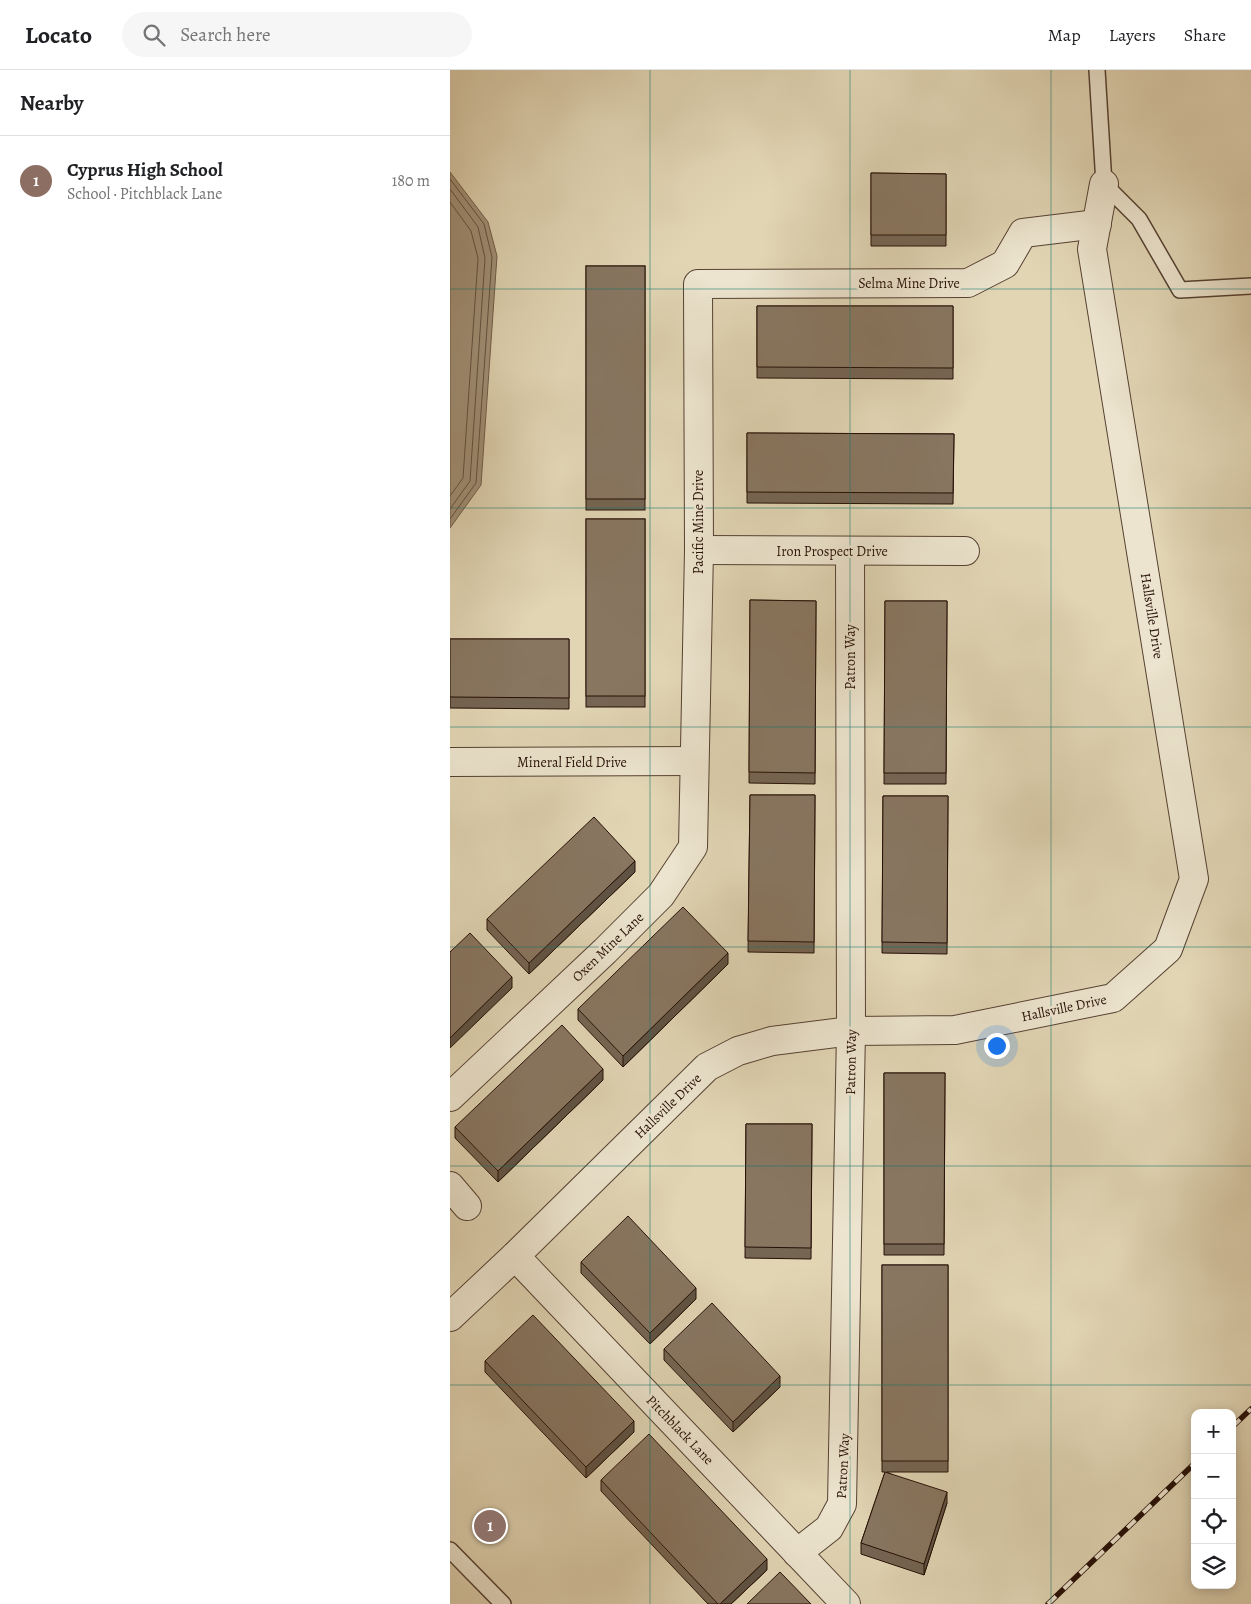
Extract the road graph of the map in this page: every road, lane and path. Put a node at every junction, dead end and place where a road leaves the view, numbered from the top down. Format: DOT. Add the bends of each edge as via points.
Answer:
graph roads {
  1 [pos="1097,70"];
  2 [pos="1104,184"];
  3 [pos="1097,224"];
  4 [pos="698,284"];
  5 [pos="1251,286"];
  6 [pos="699,550"];
  7 [pos="850,551"];
  8 [pos="965,551"];
  9 [pos="694,761"];
  10 [pos="450,762"];
  11 [pos="851,1031"];
  12 [pos="450,1097"];
  13 [pos="515,1256"];
  14 [pos="450,1317"];
  15 [pos="450,1550"];
  16 [pos="797,1552"];
  17 [pos="503,1604"];
  18 [pos="846,1604"];
  1 -- 2 [label="lane"];
  2 -- 3 [label="street, Hallsville Drive"];
  2 -- 5 [label="lane" via="1139,219 1180,290"];
  3 -- 4 [label="street, Selma Mine Drive" via="1023,233 1006,264 968,283"];
  3 -- 11 [label="street, Hallsville Drive" via="1092,249 1194,879 1168,949 1113,998 956,1030"];
  4 -- 6 [label="street, Pacific Mine Drive"];
  6 -- 7 [label="street, Iron Prospect Drive"];
  6 -- 9 [label="street, Pacific Mine Drive"];
  7 -- 8 [label="street, Iron Prospect Drive"];
  7 -- 11 [label="street, Patron Way"];
  9 -- 10 [label="street, Mineral Field Drive"];
  9 -- 12 [label="street, Oxen Mine Lane" via="692,847 662,895"];
  11 -- 13 [label="street, Hallsville Drive" via="772,1041 738,1051 707,1068"];
  11 -- 16 [label="street, Patron Way" via="842,1504 829,1528"];
  13 -- 14 [label="street, Hallsville Drive"];
  13 -- 16 [label="street, Pitchblack Lane"];
  15 -- 17 [label="lane"];
  16 -- 18 [label="street, Pitchblack Lane"];
}
